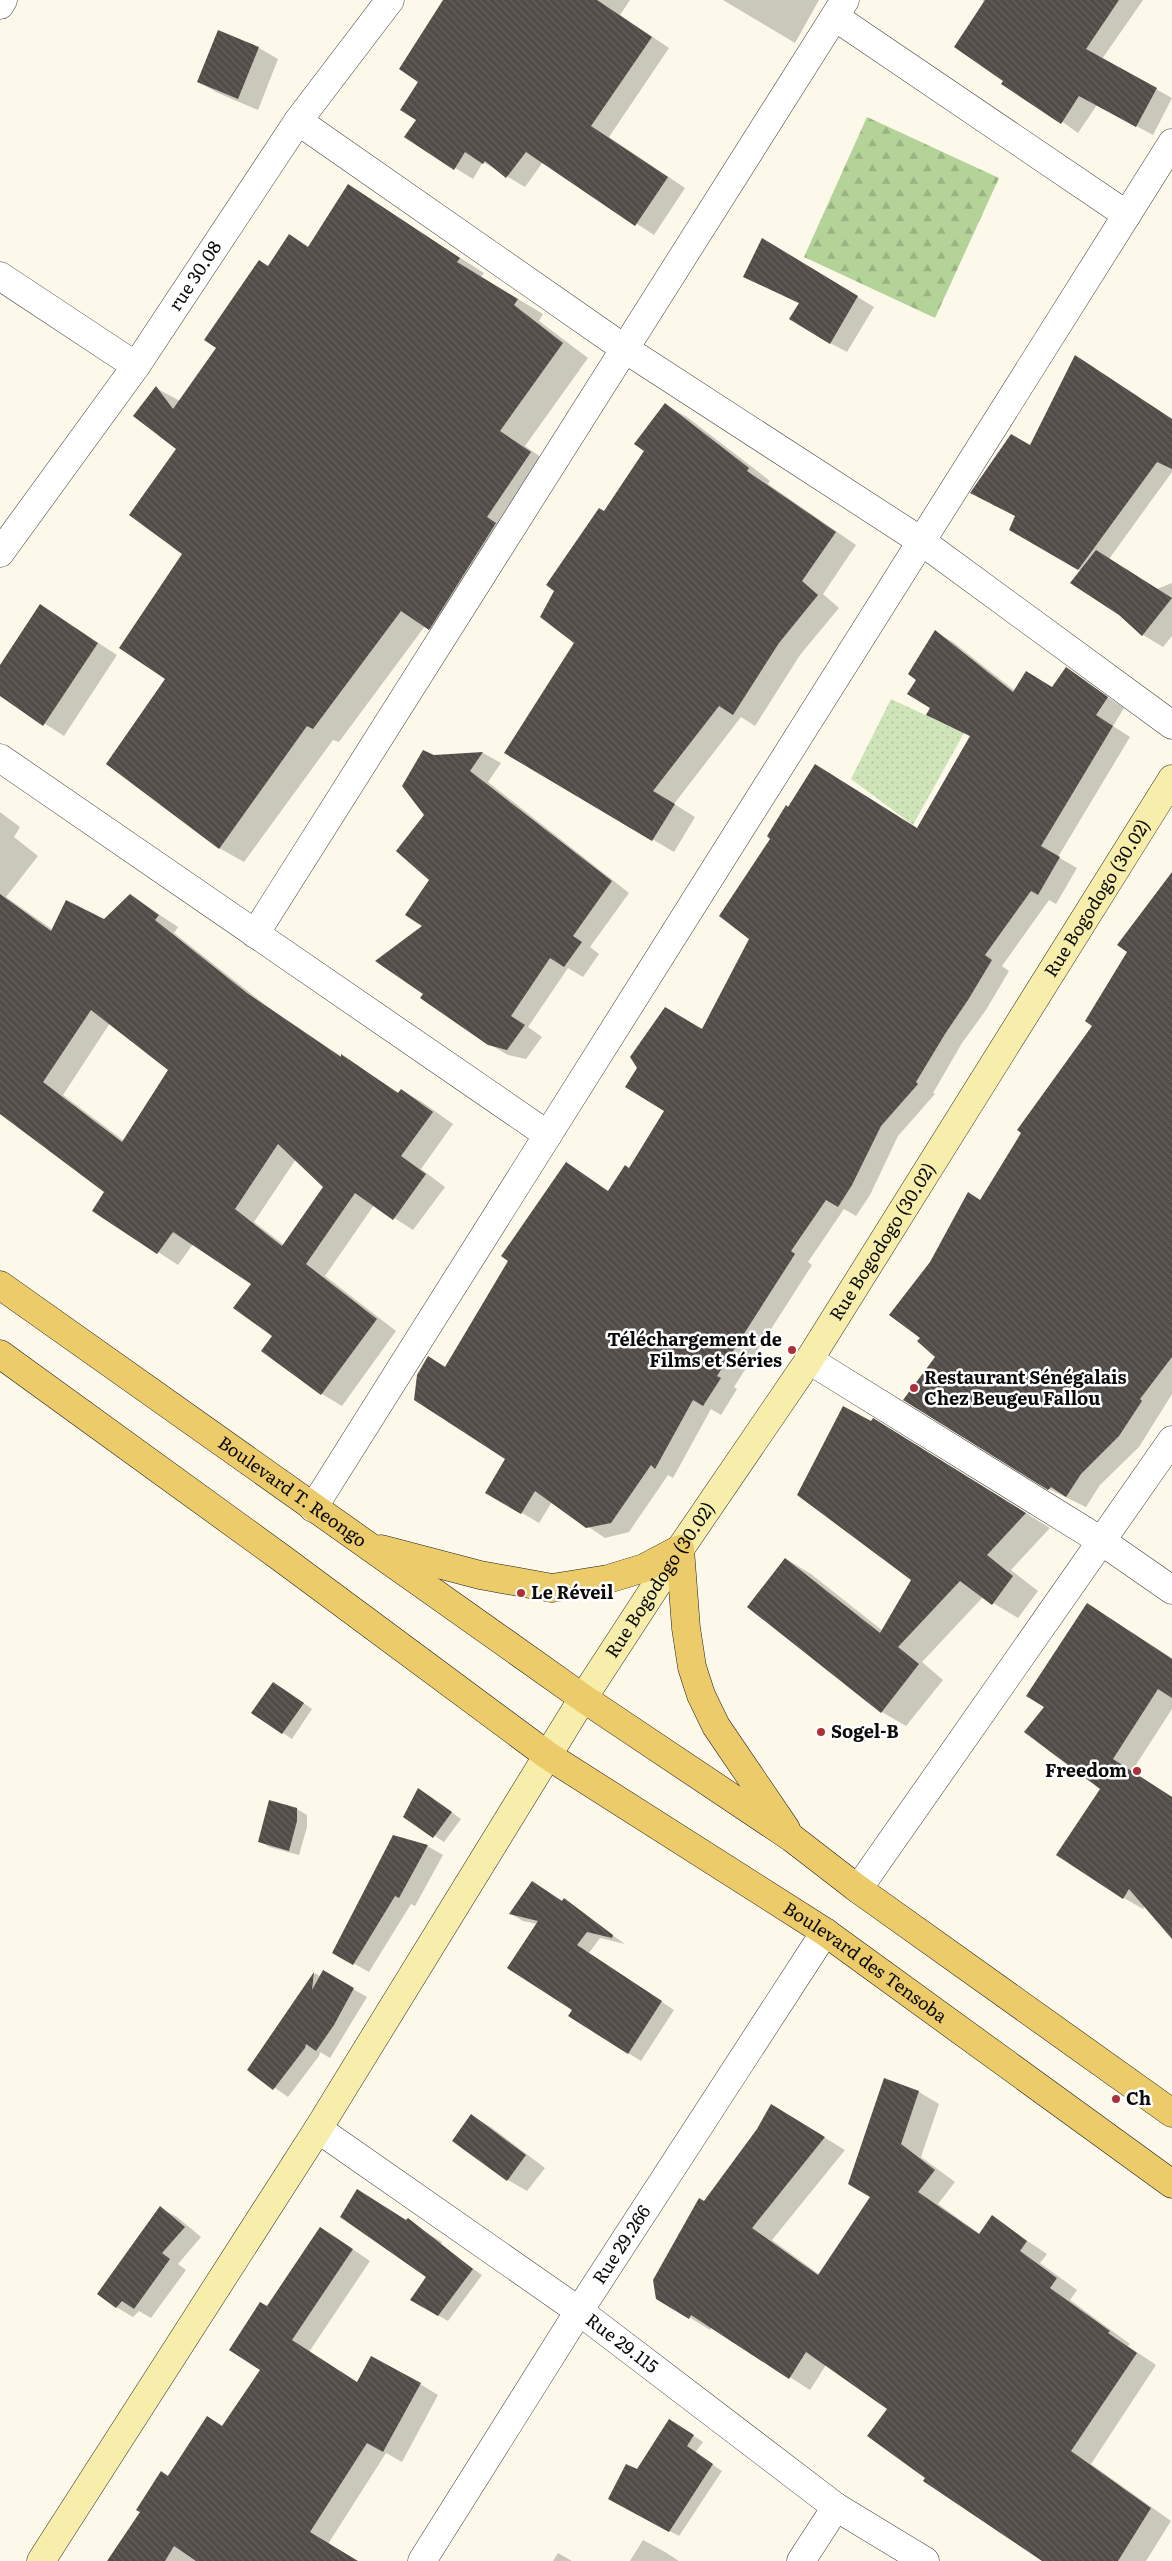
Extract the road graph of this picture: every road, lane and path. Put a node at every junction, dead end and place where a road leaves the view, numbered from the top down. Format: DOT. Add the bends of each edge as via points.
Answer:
graph roads {
  1 [pos="3,0"];
  2 [pos="390,0"];
  3 [pos="0,5"];
  4 [pos="840,8"];
  5 [pos="298,121"];
  6 [pos="1172,143"];
  7 [pos="1127,215"];
  8 [pos="0,276"];
  9 [pos="625,349"];
  10 [pos="136,366"];
  11 [pos="921,541"];
  12 [pos="0,553"];
  13 [pos="1172,725"];
  14 [pos="0,758"];
  15 [pos="1172,779"];
  16 [pos="255,934"];
  17 [pos="548,1135"];
  18 [pos="0,1285"];
  19 [pos="0,1354"];
  20 [pos="809,1360"];
  21 [pos="1172,1440"];
  22 [pos="313,1508"];
  23 [pos="1102,1542"];
  24 [pos="365,1545"];
  25 [pos="680,1549"];
  26 [pos="1172,1590"];
  27 [pos="583,1698"];
  28 [pos="547,1755"];
  29 [pos="792,1838"];
  30 [pos="858,1889"];
  31 [pos="825,1932"];
  32 [pos="1172,2113"];
  33 [pos="318,2129"];
  34 [pos="1172,2184"];
  35 [pos="579,2311"];
  36 [pos="836,2506"];
  37 [pos="41,2561"];
  38 [pos="422,2561"];
  39 [pos="801,2561"];
  40 [pos="925,2561"];
  1 -- 3 [label="street"];
  2 -- 5 [label="street, rue 30.08"];
  4 -- 7 [label="street"];
  4 -- 9 [label="street"];
  5 -- 9 [label="street"];
  5 -- 10 [label="street, rue 30.08"];
  6 -- 7 [label="street"];
  7 -- 11 [label="street"];
  8 -- 10 [label="street"];
  9 -- 11 [label="street"];
  9 -- 16 [label="street"];
  10 -- 12 [label="street, rue 30.08"];
  11 -- 13 [label="street"];
  11 -- 17 [label="street"];
  14 -- 16 [label="street"];
  15 -- 20 [label="street, Rue Bogodogo (30.02)"];
  16 -- 17 [label="street"];
  17 -- 22 [label="street"];
  18 -- 22 [label="main road, Boulevard T. Reongo"];
  19 -- 28 [label="main road"];
  20 -- 23 [label="street"];
  20 -- 25 [label="street, Rue Bogodogo (30.02)"];
  21 -- 23 [label="street"];
  22 -- 24 [label="main road, Boulevard T. Reongo"];
  23 -- 26 [label="street"];
  23 -- 30 [label="street"];
  24 -- 25 [label="main road" via="480,1575 552,1588 608,1579 644,1568"];
  24 -- 27 [label="main road, Boulevard T. Reongo"];
  25 -- 27 [label="street, Rue Bogodogo (30.02)"];
  25 -- 29 [label="main road" via="686,1628 692,1667 701,1695 716,1726"];
  27 -- 28 [label="street, Rue Bogodogo (30.02)"];
  27 -- 29 [label="main road"];
  28 -- 31 [label="main road, Boulevard des Tensoba"];
  28 -- 33 [label="street, Rue Bogodogo (30.02)"];
  29 -- 30 [label="main road"];
  30 -- 32 [label="main road"];
  31 -- 34 [label="main road, Boulevard des Tensoba"];
  31 -- 35 [label="street, Rue 29.266"];
  33 -- 35 [label="street, Rue 29.115"];
  33 -- 37 [label="street, Rue Bogodogo (30.02)"];
  35 -- 36 [label="street, Rue 29.115"];
  35 -- 38 [label="street, Rue 29.266"];
  36 -- 39 [label="street"];
  36 -- 40 [label="street, Rue 29.115"];
}
